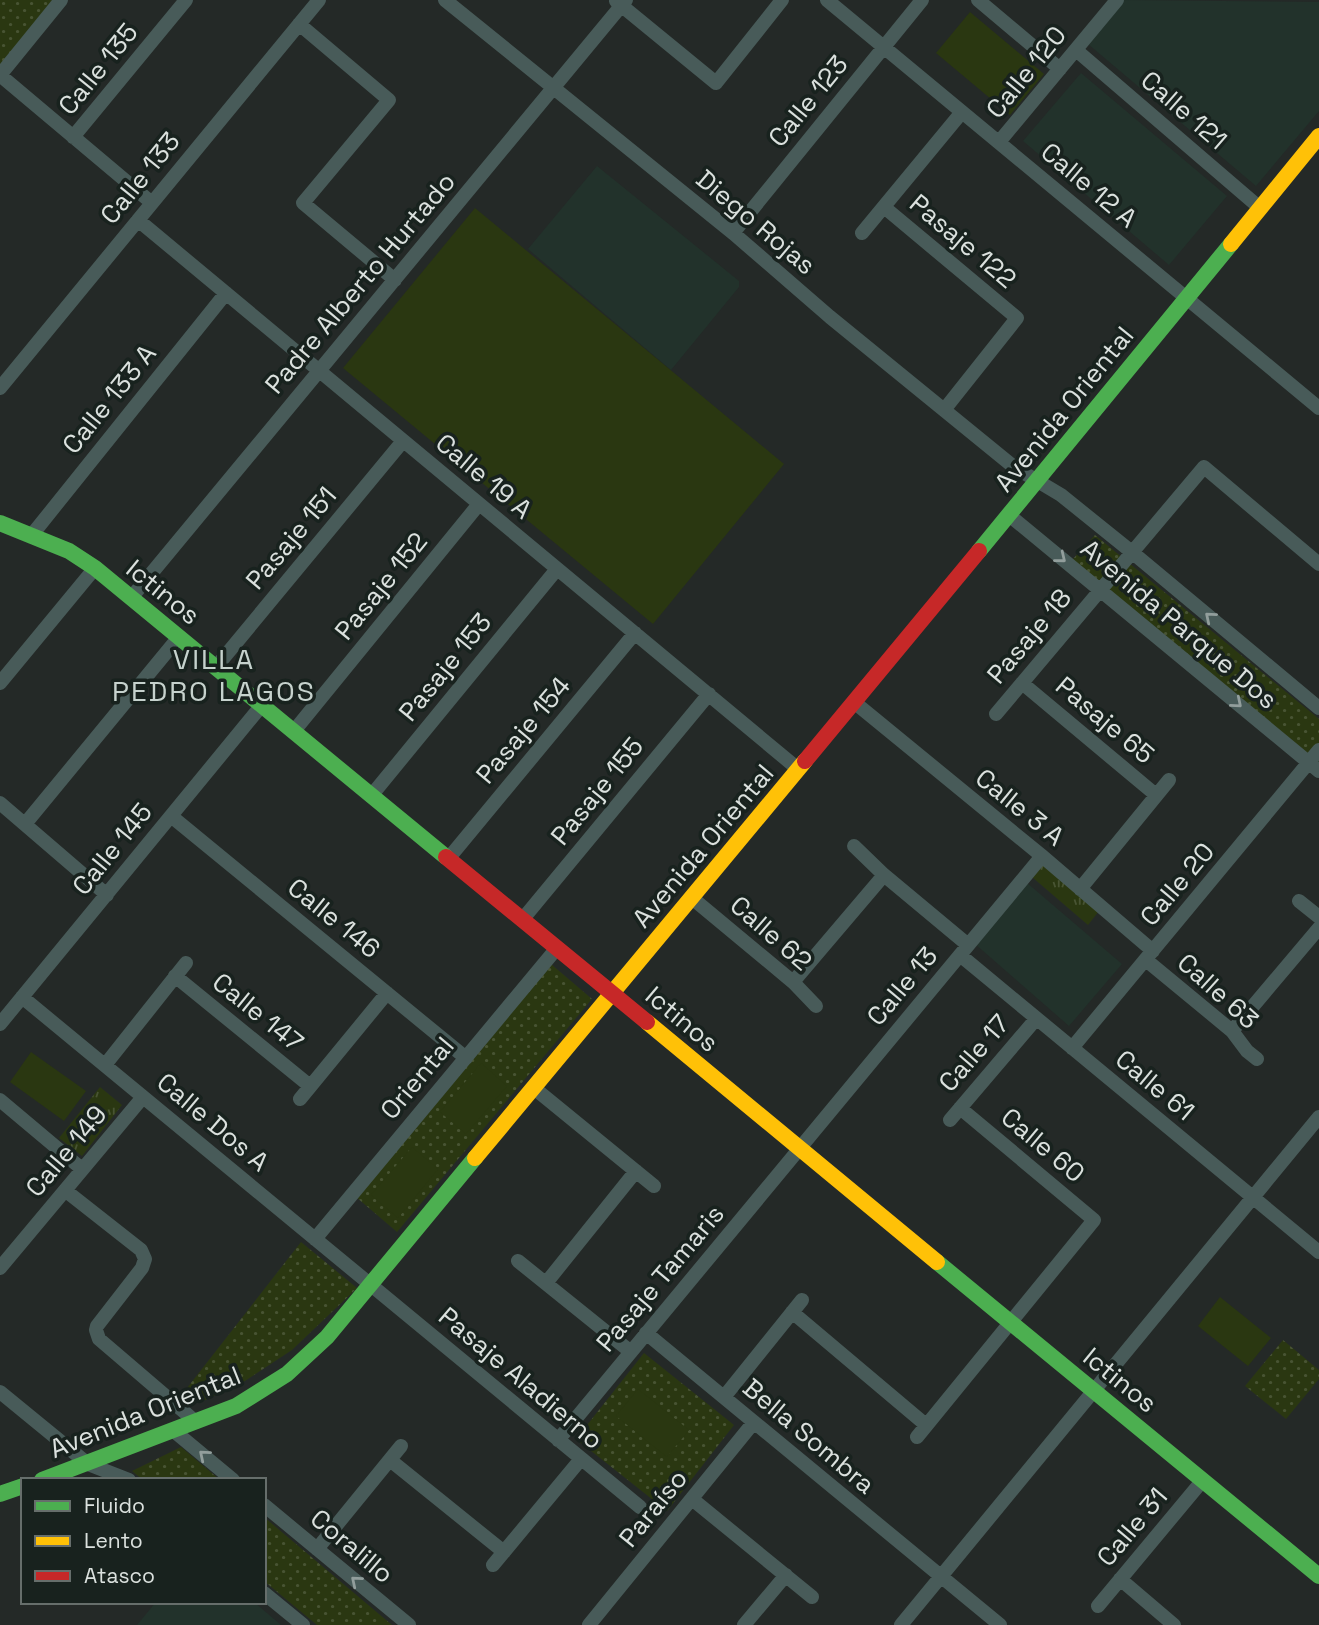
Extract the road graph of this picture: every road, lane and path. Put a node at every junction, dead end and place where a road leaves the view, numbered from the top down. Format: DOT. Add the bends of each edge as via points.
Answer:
graph roads {
  1 [pos="61,0"];
  2 [pos="186,0"];
  3 [pos="319,0"];
  4 [pos="445,0"];
  5 [pos="782,0"];
  6 [pos="827,0"];
  7 [pos="922,0"];
  8 [pos="978,0"];
  9 [pos="1116,0"];
  10 [pos="621,2"];
  11 [pos="994,5"];
  12 [pos="299,24"];
  13 [pos="884,47"];
  14 [pos="1076,50"];
  15 [pos="1060,69"];
  16 [pos="0,75"];
  17 [pos="554,88"];
  18 [pos="962,112"];
  19 [pos="1319,136"];
  20 [pos="74,137"];
  21 [pos="999,142"];
  22 [pos="152,203"];
  23 [pos="884,207"];
  24 [pos="1260,208"];
  25 [pos="138,220"];
  26 [pos="733,233"];
  27 [pos="862,233"];
  28 [pos="395,280"];
  29 [pos="226,293"];
  30 [pos="1187,297"];
  31 [pos="319,371"];
  32 [pos="0,388"];
  33 [pos="1319,408"];
  34 [pos="944,410"];
  35 [pos="403,440"];
  36 [pos="1037,481"];
  37 [pos="479,503"];
  38 [pos="1009,515"];
  39 [pos="1,525"];
  40 [pos="31,536"];
  41 [pos="1133,553"];
  42 [pos="1319,564"];
  43 [pos="95,568"];
  44 [pos="557,569"];
  45 [pos="1100,590"];
  46 [pos="131,598"];
  47 [pos="635,633"];
  48 [pos="179,637"];
  49 [pos="216,667"];
  50 [pos="1022,683"];
  51 [pos="0,684"];
  52 [pos="709,694"];
  53 [pos="854,702"];
  54 [pos="262,705"];
  55 [pos="1319,708"];
  56 [pos="996,714"];
  57 [pos="294,732"];
  58 [pos="1319,750"];
  59 [pos="1314,767"];
  60 [pos="799,769"];
  61 [pos="1169,780"];
  62 [pos="1156,795"];
  63 [pos="372,796"];
  64 [pos="0,803"];
  65 [pos="171,816"];
  66 [pos="25,824"];
  67 [pos="854,846"];
  68 [pos="1042,856"];
  69 [pos="448,859"];
  70 [pos="884,875"];
  71 [pos="1080,889"];
  72 [pos="107,895"];
  73 [pos="692,898"];
  74 [pos="1299,901"];
  75 [pos="1319,917"];
  76 [pos="523,920"];
  77 [pos="1319,928"];
  78 [pos="557,948"];
  79 [pos="964,950"];
  80 [pos="1149,956"];
  81 [pos="186,963"];
  82 [pos="176,976"];
  83 [pos="793,982"];
  84 [pos="387,993"];
  85 [pos="612,994"];
  86 [pos="22,997"];
  87 [pos="816,1006"];
  88 [pos="1036,1018"];
  89 [pos="0,1024"];
  90 [pos="1232,1031"];
  91 [pos="1072,1048"];
  92 [pos="466,1058"];
  93 [pos="1257,1059"];
  94 [pos="104,1065"];
  95 [pos="310,1086"];
  96 [pos="534,1088"];
  97 [pos="143,1097"];
  98 [pos="300,1099"];
  99 [pos="2,1107"];
  100 [pos="960,1108"];
  101 [pos="1319,1117"];
  102 [pos="950,1120"];
  103 [pos="799,1148"];
  104 [pos="82,1169"];
  105 [pos="636,1171"];
  106 [pos="654,1186"];
  107 [pos="66,1191"];
  108 [pos="1252,1198"];
  109 [pos="315,1239"];
  110 [pos="1319,1252"];
  111 [pos="518,1261"];
  112 [pos="0,1268"];
  113 [pos="546,1283"];
  114 [pos="372,1286"];
  115 [pos="802,1300"];
  116 [pos="792,1312"];
  117 [pos="1010,1322"];
  118 [pos="646,1333"];
  119 [pos="631,1352"];
  120 [pos="1094,1391"];
  121 [pos="0,1392"];
  122 [pos="724,1397"];
  123 [pos="196,1422"];
  124 [pos="754,1422"];
  125 [pos="174,1431"];
  126 [pos="558,1440"];
  127 [pos="401,1446"];
  128 [pos="581,1459"];
  129 [pos="390,1460"];
  130 [pos="88,1464"];
  131 [pos="48,1478"];
  132 [pos="124,1478"];
  133 [pos="231,1478"];
  134 [pos="1203,1480"];
  135 [pos="21,1487"];
  136 [pos="0,1494"];
  137 [pos="692,1499"];
  138 [pos="266,1507"];
  139 [pos="640,1507"];
  140 [pos="317,1549"];
  141 [pos="504,1552"];
  142 [pos="493,1565"];
  143 [pos="786,1575"];
  144 [pos="1319,1576"];
  145 [pos="941,1577"];
  146 [pos="1120,1579"];
  147 [pos="266,1595"];
  148 [pos="812,1597"];
  149 [pos="1098,1605"];
  150 [pos="303,1625"];
  151 [pos="409,1625"];
  152 [pos="589,1625"];
  153 [pos="744,1625"];
  154 [pos="901,1625"];
  155 [pos="1000,1625"];
  156 [pos="1174,1625"];
  1 -- 16 [label="street"];
  2 -- 20 [label="street, Calle 135"];
  3 -- 12 [label="street, Calle 133"];
  4 -- 17 [label="street, Diego Rojas"];
  5 -- 10 [label="street" via="716,83"];
  6 -- 13 [label="street, Calle 12 A"];
  7 -- 13 [label="street, Calle 123"];
  8 -- 11 [label="street"];
  9 -- 14 [label="street, Calle 120"];
  10 -- 17 [label="street, Padre Alberto Hurtado"];
  11 -- 15 [label="street"];
  12 -- 22 [label="street, Calle 133"];
  12 -- 28 [label="street" via="389,100 303,203"];
  13 -- 18 [label="street, Calle 12 A"];
  13 -- 26 [label="street, Calle 123"];
  14 -- 15 [label="street, Calle 120"];
  14 -- 24 [label="street, Calle 121"];
  15 -- 21 [label="street, Calle 120"];
  16 -- 20 [label="street"];
  17 -- 26 [label="street, Diego Rojas"];
  17 -- 28 [label="street, Padre Alberto Hurtado"];
  18 -- 21 [label="street, Calle 12 A"];
  18 -- 23 [label="street, Pasaje 122"];
  19 -- 24 [label="main road, Avenida Oriental"];
  20 -- 22 [label="street"];
  21 -- 30 [label="street, Calle 12 A"];
  22 -- 25 [label="street, Calle 133"];
  23 -- 27 [label="street, Pasaje 122"];
  23 -- 34 [label="street, Pasaje 122" via="1017,318"];
  24 -- 30 [label="main road, Avenida Oriental"];
  25 -- 29 [label="street, Calle 19 A"];
  25 -- 32 [label="street, Calle 133"];
  26 -- 34 [label="street, Diego Rojas"];
  28 -- 31 [label="street, Padre Alberto Hurtado"];
  29 -- 31 [label="street, Calle 19 A"];
  29 -- 40 [label="street, Calle 133 A"];
  30 -- 33 [label="street, Calle 12 A"];
  30 -- 36 [label="main road, Avenida Oriental"];
  31 -- 35 [label="street, Calle 19 A"];
  31 -- 46 [label="street, Padre Alberto Hurtado"];
  34 -- 36 [label="street, Diego Rojas"];
  35 -- 37 [label="street, Calle 19 A"];
  35 -- 49 [label="street, Pasaje 151"];
  36 -- 38 [label="main road, Avenida Oriental"];
  36 -- 41 [label="street, Avenida Parque Dos"];
  37 -- 44 [label="street, Calle 19 A"];
  37 -- 57 [label="street, Pasaje 152"];
  38 -- 45 [label="street, Avenida Parque Dos, one-way"];
  38 -- 53 [label="main road, Avenida Oriental"];
  39 -- 40 [label="main road, Ictinos"];
  40 -- 43 [label="main road, Ictinos" via="69,551"];
  41 -- 42 [label="street, Pasaje 18" via="1204,467"];
  41 -- 45 [label="street, Pasaje 18"];
  55 -- 41 [label="street, Avenida Parque Dos, one-way"];
  43 -- 46 [label="main road, Ictinos"];
  43 -- 51 [label="street"];
  44 -- 47 [label="street, Calle 19 A"];
  44 -- 63 [label="street, Pasaje 153"];
  45 -- 50 [label="street, Pasaje 18"];
  45 -- 59 [label="street, Avenida Parque Dos, one-way"];
  46 -- 48 [label="main road, Ictinos"];
  47 -- 52 [label="street, Calle 19 A"];
  47 -- 69 [label="street, Pasaje 154"];
  48 -- 49 [label="main road, Ictinos"];
  48 -- 66 [label="street"];
  49 -- 54 [label="main road, Ictinos"];
  50 -- 56 [label="street, Pasaje 18"];
  50 -- 62 [label="street, Pasaje 65"];
  52 -- 60 [label="street, Calle 19 A"];
  52 -- 76 [label="street, Pasaje 155"];
  53 -- 60 [label="main road, Avenida Oriental"];
  53 -- 68 [label="street, Calle 3 A"];
  54 -- 57 [label="main road, Ictinos"];
  54 -- 65 [label="street, Calle 145"];
  57 -- 63 [label="main road, Ictinos"];
  58 -- 59 [label="street, Calle 20"];
  59 -- 80 [label="street, Calle 20"];
  60 -- 73 [label="main road, Avenida Oriental"];
  61 -- 62 [label="street"];
  62 -- 71 [label="street"];
  63 -- 69 [label="main road, Ictinos"];
  64 -- 66 [label="street"];
  65 -- 72 [label="street, Calle 145"];
  65 -- 84 [label="street, Calle 146"];
  66 -- 72 [label="street"];
  67 -- 70 [label="street, Calle 61"];
  68 -- 71 [label="street, Calle 3 A"];
  68 -- 79 [label="street, Calle 13"];
  69 -- 76 [label="main road, Ictinos"];
  70 -- 79 [label="street, Calle 61"];
  70 -- 83 [label="street"];
  71 -- 80 [label="street, Calle 3 A"];
  72 -- 86 [label="street, Calle 145"];
  73 -- 83 [label="street, Calle 62"];
  73 -- 85 [label="main road, Avenida Oriental"];
  74 -- 75 [label="street"];
  76 -- 78 [label="main road, Ictinos"];
  77 -- 90 [label="street"];
  78 -- 85 [label="main road, Ictinos"];
  78 -- 92 [label="street, Oriental"];
  79 -- 88 [label="street, Calle 61"];
  79 -- 103 [label="street, Calle 13"];
  80 -- 90 [label="street, Calle 63"];
  80 -- 91 [label="street, Calle 20"];
  81 -- 82 [label="street, Calle 147"];
  82 -- 94 [label="street, Calle 147"];
  82 -- 95 [label="street, Calle 147"];
  83 -- 87 [label="street, Calle 62"];
  84 -- 92 [label="street, Calle 146"];
  84 -- 95 [label="street, Calle 147"];
  85 -- 96 [label="main road, Avenida Oriental"];
  85 -- 103 [label="main road, Ictinos"];
  86 -- 89 [label="street, Calle 145"];
  86 -- 94 [label="street, Calle Dos A"];
  88 -- 91 [label="street, Calle 61"];
  88 -- 100 [label="street, Calle 17"];
  90 -- 93 [label="street, Calle 63"];
  91 -- 108 [label="street, Calle 61"];
  92 -- 109 [label="street, Oriental"];
  94 -- 97 [label="street, Calle Dos A"];
  95 -- 98 [label="street, Calle 147"];
  96 -- 105 [label="street"];
  96 -- 114 [label="main road, Avenida Oriental"];
  97 -- 104 [label="street, Calle 149"];
  97 -- 109 [label="street, Calle Dos A"];
  99 -- 104 [label="street"];
  100 -- 102 [label="street, Calle 17"];
  100 -- 117 [label="street, Calle 60" via="1094,1220"];
  101 -- 108 [label="street"];
  103 -- 117 [label="main road, Ictinos"];
  103 -- 118 [label="street, Pasaje Tamaris"];
  104 -- 107 [label="street, Calle 149"];
  105 -- 106 [label="street"];
  105 -- 113 [label="street"];
  107 -- 112 [label="street, Calle 149"];
  107 -- 123 [label="street" via="144,1254 142,1268 97,1326 99,1339"];
  108 -- 110 [label="street, Calle 61"];
  108 -- 120 [label="street"];
  109 -- 114 [label="street, Calle Dos A"];
  111 -- 113 [label="street"];
  113 -- 119 [label="street"];
  114 -- 123 [label="main road, Avenida Oriental" via="287,1374 251,1398"];
  114 -- 126 [label="street, Pasaje Aladierno"];
  115 -- 116 [label="street"];
  116 -- 117 [label="street" via="922,1431"];
  116 -- 122 [label="street"];
  117 -- 120 [label="main road, Ictinos"];
  118 -- 119 [label="street, Pasaje Tamaris"];
  118 -- 122 [label="street, Bella Sombra"];
  119 -- 126 [label="street, Pasaje Tamaris"];
  120 -- 134 [label="main road, Ictinos"];
  120 -- 145 [label="street"];
  121 -- 130 [label="street"];
  122 -- 124 [label="street, Bella Sombra"];
  123 -- 125 [label="main road, Avenida Oriental"];
  124 -- 137 [label="street, Paraíso"];
  124 -- 145 [label="street, Bella Sombra"];
  125 -- 130 [label="main road, Avenida Oriental"];
  133 -- 125 [label="street, one-way"];
  126 -- 128 [label="street, Pasaje Aladierno"];
  127 -- 129 [label="street"];
  128 -- 139 [label="street, Pasaje Aladierno"];
  128 -- 141 [label="street"];
  129 -- 140 [label="street"];
  129 -- 141 [label="street"];
  130 -- 131 [label="main road, Avenida Oriental"];
  130 -- 132 [label="street"];
  134 -- 144 [label="main road, Ictinos"];
  134 -- 146 [label="street, Calle 31"];
  135 -- 136 [label="main road"];
  137 -- 143 [label="street"];
  137 -- 152 [label="street, Paraíso"];
  138 -- 140 [label="street, Coralillo"];
  151 -- 140 [label="street, Coralillo, one-way"];
  141 -- 142 [label="street"];
  143 -- 148 [label="street"];
  143 -- 153 [label="street"];
  145 -- 154 [label="street"];
  145 -- 155 [label="street, Bella Sombra"];
  146 -- 149 [label="street, Calle 31"];
  146 -- 156 [label="street"];
  147 -- 150 [label="street"];
}
